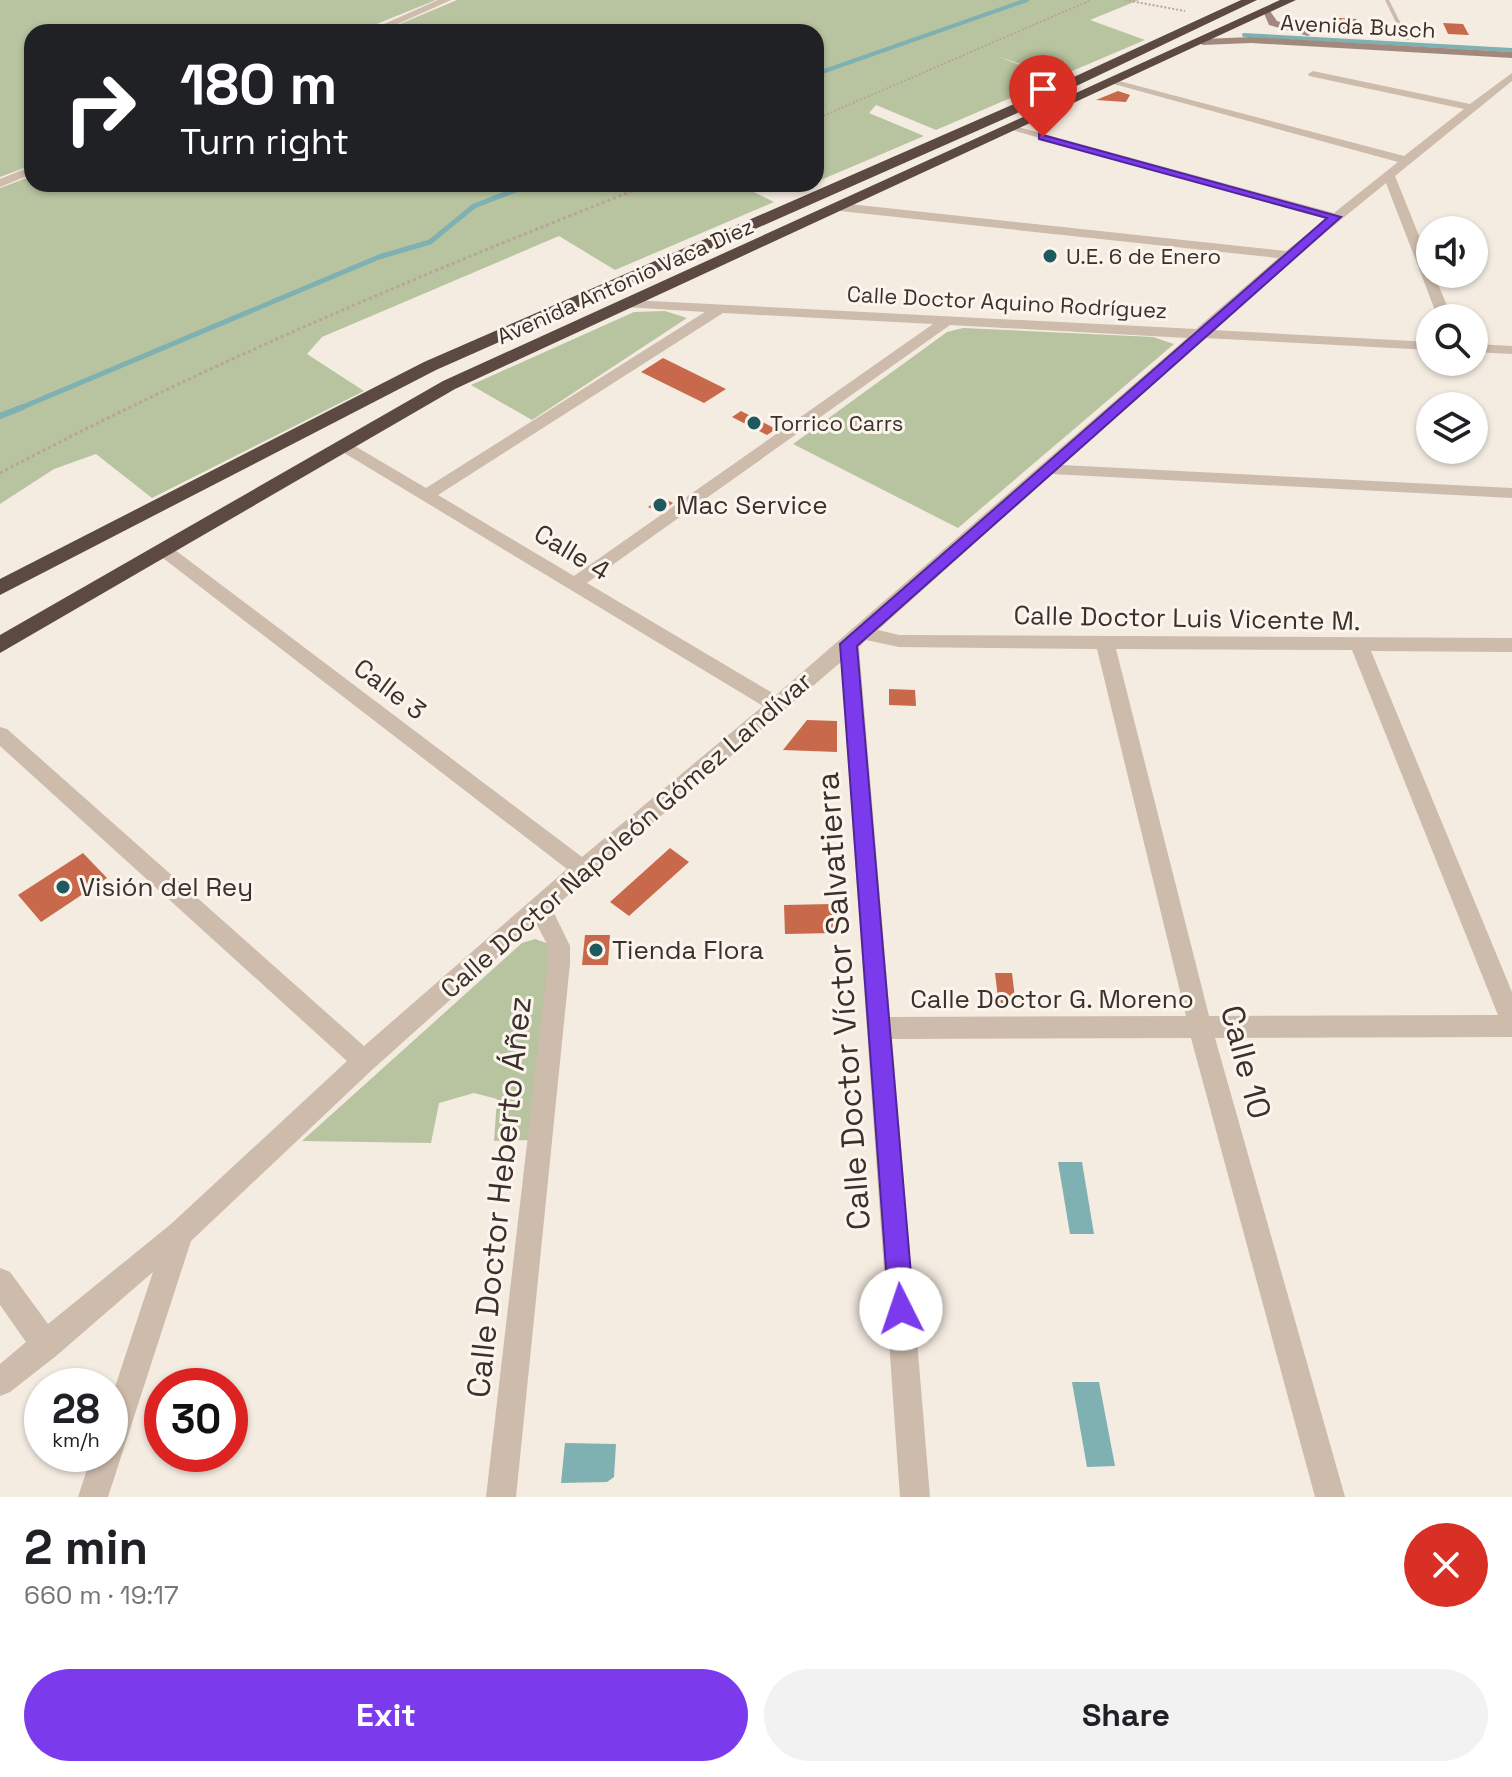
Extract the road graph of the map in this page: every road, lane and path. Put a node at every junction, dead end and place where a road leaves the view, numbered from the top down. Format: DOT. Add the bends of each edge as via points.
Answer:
graph roads {
  1 [pos="446,0"];
  2 [pos="1091,0"];
  3 [pos="1125,0"];
  4 [pos="1251,0"];
  5 [pos="1290,0"];
  6 [pos="1387,0"];
  7 [pos="1268,11"];
  8 [pos="1219,16"];
  9 [pos="390,24"];
  10 [pos="1407,39"];
  11 [pos="1203,42"];
  12 [pos="1512,45"];
  13 [pos="1508,56"];
  14 [pos="1313,74"];
  15 [pos="1512,76"];
  16 [pos="1115,83"];
  17 [pos="1044,96"];
  18 [pos="1470,107"];
  19 [pos="824,116"];
  20 [pos="1014,129"];
  21 [pos="1404,160"];
  22 [pos="24,173"];
  23 [pos="1388,173"];
  24 [pos="0,183"];
  25 [pos="629,192"];
  26 [pos="840,207"];
  27 [pos="1335,217"];
  28 [pos="1289,255"];
  29 [pos="630,304"];
  30 [pos="1439,304"];
  31 [pos="720,309"];
  32 [pos="947,321"];
  33 [pos="1198,335"];
  34 [pos="1416,345"];
  35 [pos="1488,349"];
  36 [pos="1512,350"];
  37 [pos="342,445"];
  38 [pos="1047,469"];
  39 [pos="0,473"];
  40 [pos="1511,494"];
  41 [pos="426,495"];
  42 [pos="165,551"];
  43 [pos="574,584"];
  44 [pos="0,588"];
  45 [pos="856,639"];
  46 [pos="1105,643"];
  47 [pos="0,645"];
  48 [pos="1512,645"];
  49 [pos="1360,646"];
  50 [pos="775,704"];
  51 [pos="0,734"];
  52 [pos="582,869"];
  53 [pos="540,907"];
  54 [pos="1512,1024"];
  55 [pos="1200,1026"];
  56 [pos="880,1028"];
  57 [pos="364,1061"];
  58 [pos="180,1233"];
  59 [pos="0,1282"];
  60 [pos="46,1346"];
  61 [pos="0,1382"];
  62 [pos="128,1391"];
  63 [pos="101,1472"];
  64 [pos="93,1497"];
  65 [pos="501,1497"];
  66 [pos="915,1497"];
  67 [pos="1330,1497"];
  1 -- 9 [label="street"];
  2 -- 19 [label="path"];
  3 -- 8 [label="path"];
  4 -- 8 [label="highway, Avenida Antonio Vaca Diez"];
  5 -- 7 [label="highway, Avenida Antonio Vaca Diez"];
  6 -- 10 [label="lane"];
  7 -- 10 [label="main road, Avenida Busch" via="1273,23 1297,33"];
  7 -- 11 [label="highway, Avenida Antonio Vaca Diez"];
  8 -- 17 [label="highway, Avenida Antonio Vaca Diez"];
  10 -- 12 [label="main road, Avenida Busch"];
  11 -- 13 [label="main road, Avenida Busch" via="1251,40"];
  11 -- 16 [label="highway, Avenida Antonio Vaca Diez"];
  14 -- 18 [label="street"];
  15 -- 18 [label="street, Calle Doctor Napoleón Gómez Landívar"];
  16 -- 20 [label="highway, Avenida Antonio Vaca Diez"];
  16 -- 21 [label="street"];
  17 -- 20 [label="highway" via="999,121"];
  17 -- 44 [label="highway, Avenida Antonio Vaca Diez" via="430,366"];
  18 -- 21 [label="street, Calle Doctor Napoleón Gómez Landívar"];
  20 -- 26 [label="highway, Avenida Antonio Vaca Diez"];
  20 -- 27 [label="street"];
  21 -- 23 [label="street, Calle Doctor Napoleón Gómez Landívar"];
  22 -- 24 [label="street"];
  23 -- 27 [label="street, Calle Doctor Napoleón Gómez Landívar"];
  23 -- 30 [label="street"];
  25 -- 39 [label="path" via="447,263 257,346"];
  26 -- 28 [label="street"];
  26 -- 29 [label="highway, Avenida Antonio Vaca Diez"];
  27 -- 28 [label="street, Calle Doctor Napoleón Gómez Landívar"];
  28 -- 33 [label="street, Calle Doctor Napoleón Gómez Landívar"];
  29 -- 31 [label="street, Calle Doctor Aquino Rodríguez"];
  29 -- 37 [label="highway, Avenida Antonio Vaca Diez" via="449,385"];
  31 -- 32 [label="street, Calle Doctor Aquino Rodríguez"];
  31 -- 41 [label="street"];
  32 -- 33 [label="street, Calle Doctor Aquino Rodríguez"];
  32 -- 43 [label="street"];
  33 -- 34 [label="street, Calle Doctor Aquino Rodríguez"];
  33 -- 38 [label="street, Calle Doctor Napoleón Gómez Landívar"];
  35 -- 36 [label="street"];
  37 -- 41 [label="street, Calle 4"];
  37 -- 42 [label="highway, Avenida Antonio Vaca Diez"];
  38 -- 40 [label="street"];
  38 -- 45 [label="street, Calle Doctor Napoleón Gómez Landívar"];
  41 -- 43 [label="street, Calle 4"];
  42 -- 47 [label="highway, Avenida Antonio Vaca Diez"];
  42 -- 52 [label="street, Calle 3"];
  43 -- 50 [label="street, Calle 4"];
  45 -- 46 [label="street, Calle Doctor Luis Vicente M."];
  45 -- 50 [label="street, Calle Doctor Napoleón Gómez Landívar"];
  45 -- 56 [label="street, Calle Doctor Víctor Salvatierra"];
  46 -- 49 [label="street, Calle Doctor Luis Vicente M."];
  46 -- 55 [label="street, Calle 10"];
  48 -- 49 [label="street, Calle Doctor Luis Vicente M."];
  49 -- 54 [label="street"];
  50 -- 52 [label="street, Calle Doctor Napoleón Gómez Landívar"];
  51 -- 57 [label="street"];
  52 -- 53 [label="street, Calle Doctor Napoleón Gómez Landívar"];
  53 -- 57 [label="street, Calle Doctor Napoleón Gómez Landívar"];
  53 -- 65 [label="street, Calle Doctor Heberto Áñez" via="559,946 559,963"];
  54 -- 55 [label="street, Calle Doctor G. Moreno"];
  55 -- 56 [label="street, Calle Doctor G. Moreno"];
  55 -- 67 [label="street, Calle 10"];
  56 -- 66 [label="street, Calle Doctor Víctor Salvatierra"];
  57 -- 58 [label="street, Calle Doctor Napoleón Gómez Landívar"];
  58 -- 60 [label="street, Calle Doctor Napoleón Gómez Landívar"];
  58 -- 62 [label="street"];
  59 -- 60 [label="street"];
  60 -- 61 [label="street, Calle Doctor Napoleón Gómez Landívar"];
  63 -- 64 [label="street"];
}
